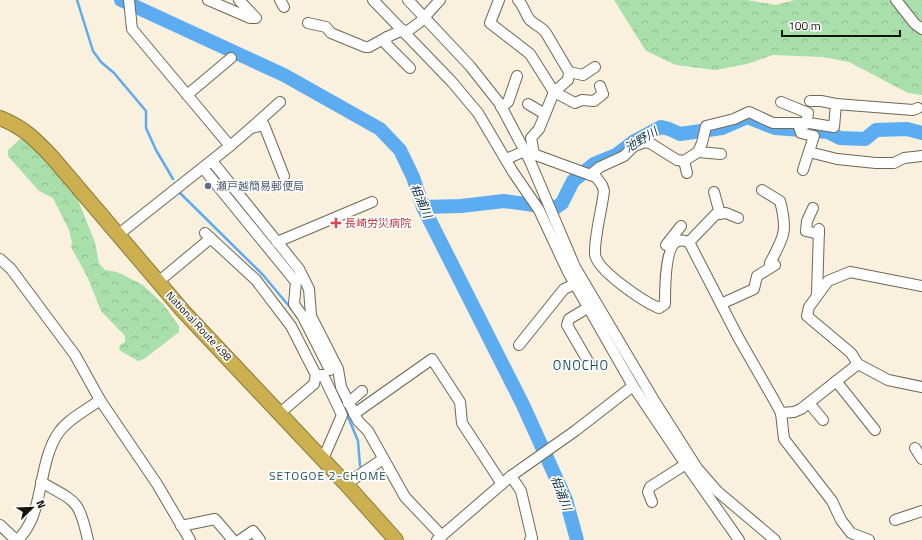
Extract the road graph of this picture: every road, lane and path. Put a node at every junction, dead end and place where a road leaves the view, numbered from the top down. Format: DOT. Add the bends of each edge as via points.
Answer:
graph roads {
  1 [pos="128,0"];
  2 [pos="208,0"];
  3 [pos="240,0"];
  4 [pos="373,0"];
  5 [pos="408,0"];
  6 [pos="440,0"];
  7 [pos="499,0"];
  8 [pos="518,0"];
  9 [pos="896,0"];
  10 [pos="424,18"];
  11 [pos="308,23"];
  12 [pos="922,29"];
  13 [pos="404,32"];
  14 [pos="387,37"];
  15 [pos="231,58"];
  16 [pos="595,67"];
  17 [pos="410,68"];
  18 [pos="569,72"];
  19 [pos="517,76"];
  20 [pos="600,86"];
  21 [pos="554,92"];
  22 [pos="187,95"];
  23 [pos="280,102"];
  24 [pos="781,102"];
  25 [pos="810,102"];
  26 [pos="528,104"];
  27 [pos="836,104"];
  28 [pos="502,107"];
  29 [pos="918,108"];
  30 [pos="545,114"];
  31 [pos="0,118"];
  32 [pos="802,124"];
  33 [pos="251,128"];
  34 [pos="230,146"];
  35 [pos="529,152"];
  36 [pos="698,152"];
  37 [pos="809,152"];
  38 [pos="721,154"];
  39 [pos="922,156"];
  40 [pos="506,159"];
  41 [pos="212,161"];
  42 [pos="684,161"];
  43 [pos="203,168"];
  44 [pos="803,170"];
  45 [pos="586,173"];
  46 [pos="687,173"];
  47 [pos="284,176"];
  48 [pos="762,190"];
  49 [pos="714,192"];
  50 [pos="372,202"];
  51 [pos="813,208"];
  52 [pos="720,214"];
  53 [pos="738,218"];
  54 [pos="680,226"];
  55 [pos="119,234"];
  56 [pos="278,242"];
  57 [pos="689,242"];
  58 [pos="0,259"];
  59 [pos="667,269"];
  60 [pos="158,282"];
  61 [pos="575,284"];
  62 [pos="922,286"];
  63 [pos="817,295"];
  64 [pos="721,304"];
  65 [pos="588,307"];
  66 [pos="520,345"];
  67 [pos="589,363"];
  68 [pos="858,364"];
  69 [pos="326,372"];
  70 [pos="836,381"];
  71 [pos="633,386"];
  72 [pos="922,386"];
  73 [pos="362,391"];
  74 [pos="100,400"];
  75 [pos="348,403"];
  76 [pos="809,403"];
  77 [pos="280,413"];
  78 [pos="781,413"];
  79 [pos="354,414"];
  80 [pos="823,420"];
  81 [pos="874,430"];
  82 [pos="915,448"];
  83 [pos="322,459"];
  84 [pos="383,459"];
  85 [pos="922,459"];
  86 [pos="686,464"];
  87 [pos="511,476"];
  88 [pos="41,482"];
  89 [pos="346,484"];
  90 [pos="502,484"];
  91 [pos="652,502"];
  92 [pos="922,512"];
  93 [pos="895,520"];
  94 [pos="0,525"];
  95 [pos="182,526"];
  96 [pos="439,538"];
  97 [pos="17,540"];
  98 [pos="88,540"];
  99 [pos="190,540"];
  100 [pos="233,540"];
  101 [pos="240,540"];
  102 [pos="260,540"];
  103 [pos="396,540"];
  104 [pos="530,540"];
  105 [pos="739,540"];
  106 [pos="774,540"];
  107 [pos="868,540"];
  1 -- 22 [label="street" via="132,29"];
  2 -- 3 [label="street" via="250,18 256,18"];
  4 -- 13 [label="street"];
  5 -- 10 [label="street"];
  6 -- 10 [label="street"];
  7 -- 21 [label="street" via="490,23 530,54"];
  8 -- 18 [label="street" via="531,21 546,33"];
  9 -- 12 [label="street"];
  10 -- 13 [label="street"];
  10 -- 28 [label="street" via="470,66"];
  11 -- 14 [label="street" via="326,27 331,33 365,47"];
  13 -- 14 [label="street"];
  13 -- 40 [label="street" via="464,95"];
  14 -- 17 [label="street" via="386,44"];
  15 -- 22 [label="street"];
  16 -- 18 [label="street" via="584,75"];
  18 -- 21 [label="street" via="568,80"];
  19 -- 28 [label="street" via="508,102"];
  20 -- 21 [label="street" via="603,94 594,101 582,100 575,103"];
  21 -- 30 [label="street"];
  22 -- 34 [label="street"];
  23 -- 33 [label="street"];
  24 -- 32 [label="street" via="808,113"];
  25 -- 27 [label="street"];
  26 -- 30 [label="street"];
  27 -- 29 [label="street" via="913,110"];
  27 -- 32 [label="street" via="834,127"];
  28 -- 35 [label="street"];
  30 -- 35 [label="street" via="537,132 531,138"];
  31 -- 55 [label="highway, National Route 498" via="30,134"];
  32 -- 36 [label="street" via="773,123 749,112 743,113 734,119 706,126"];
  32 -- 37 [label="street" via="801,133 814,136"];
  33 -- 34 [label="street"];
  33 -- 47 [label="street" via="264,126"];
  34 -- 41 [label="street"];
  35 -- 40 [label="street"];
  35 -- 45 [label="street"];
  35 -- 106 [label="street" via="551,213 575,267 655,402 697,468 717,491"];
  36 -- 38 [label="street"];
  36 -- 42 [label="street"];
  37 -- 39 [label="street" via="837,159 882,163 894,163 904,158"];
  37 -- 44 [label="street"];
  40 -- 61 [label="street" via="539,210"];
  41 -- 43 [label="street"];
  41 -- 56 [label="street"];
  42 -- 45 [label="street" via="677,160 645,142 634,146 624,156"];
  42 -- 46 [label="street"];
  43 -- 55 [label="street"];
  43 -- 69 [label="street" via="296,282 294,304 303,317"];
  45 -- 59 [label="street" via="596,177 604,191 595,256 600,267 649,304 659,308 665,304"];
  48 -- 64 [label="street" via="780,201 785,219 784,237 770,263 771,270 757,276 754,289"];
  49 -- 52 [label="street"];
  50 -- 56 [label="street"];
  51 -- 63 [label="street" via="806,230 819,232"];
  52 -- 53 [label="street" via="726,213"];
  52 -- 57 [label="street" via="716,214"];
  54 -- 59 [label="street" via="667,243 663,268"];
  55 -- 60 [label="highway, National Route 498"];
  56 -- 69 [label="street" via="307,282 312,316"];
  57 -- 59 [label="street" via="676,242 671,248"];
  57 -- 64 [label="street"];
  58 -- 74 [label="street" via="11,269 75,355"];
  60 -- 69 [label="street" via="208,236 256,280"];
  60 -- 77 [label="highway, National Route 498"];
  61 -- 65 [label="street"];
  61 -- 66 [label="street" via="564,289"];
  62 -- 63 [label="street" via="850,272 828,280"];
  63 -- 68 [label="street" via="809,307 807,316 851,353"];
  64 -- 78 [label="street"];
  65 -- 67 [label="street" via="569,319 567,325"];
  65 -- 71 [label="street"];
  68 -- 70 [label="street"];
  68 -- 72 [label="street" via="888,380"];
  69 -- 75 [label="street" via="340,387"];
  69 -- 77 [label="street"];
  69 -- 83 [label="street" via="342,415"];
  70 -- 76 [label="street"];
  70 -- 81 [label="street"];
  71 -- 86 [label="street"];
  71 -- 87 [label="street"];
  73 -- 75 [label="street"];
  74 -- 88 [label="street" via="66,424 58,433"];
  74 -- 95 [label="street"];
  75 -- 79 [label="street"];
  76 -- 78 [label="street" via="794,412"];
  76 -- 80 [label="street"];
  77 -- 83 [label="highway, National Route 498"];
  78 -- 107 [label="street" via="784,439 832,500 841,520 851,533"];
  79 -- 84 [label="street" via="368,431"];
  79 -- 90 [label="street" via="432,359 460,402 462,423"];
  82 -- 85 [label="street"];
  83 -- 89 [label="highway, National Route 498"];
  84 -- 89 [label="street"];
  84 -- 96 [label="street" via="405,496"];
  86 -- 91 [label="street" via="650,487 648,492"];
  86 -- 105 [label="street"];
  87 -- 90 [label="street"];
  87 -- 104 [label="street" via="521,491 532,538"];
  88 -- 97 [label="street" via="28,528"];
  88 -- 98 [label="street" via="74,501 82,514"];
  89 -- 103 [label="highway, National Route 498"];
  90 -- 96 [label="street"];
  92 -- 93 [label="street"];
  94 -- 97 [label="street"];
  95 -- 99 [label="street"];
  95 -- 100 [label="street" via="215,519"];
  101 -- 102 [label="street" via="253,531"];
}
